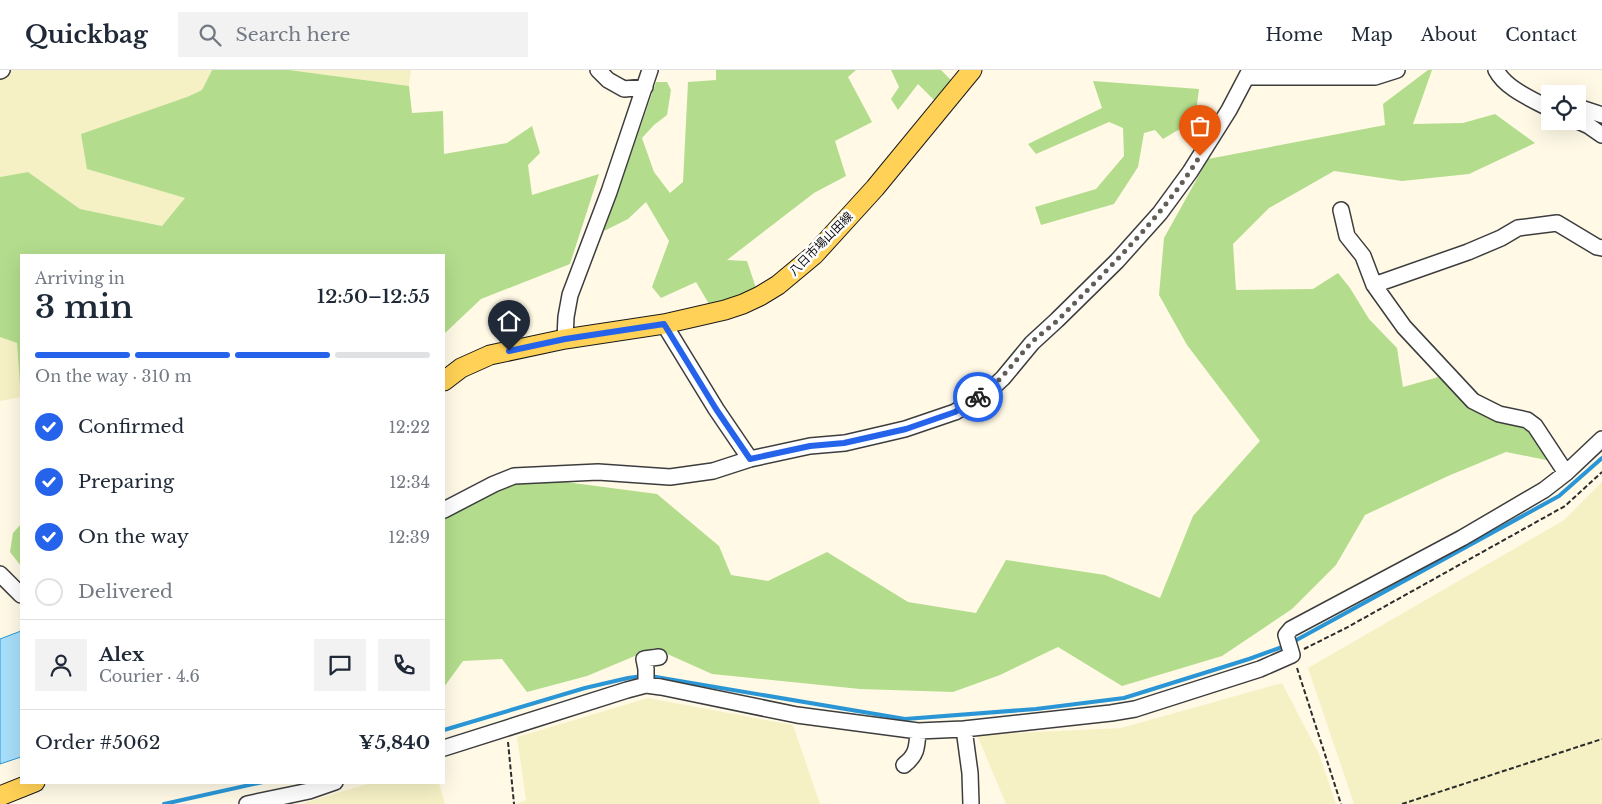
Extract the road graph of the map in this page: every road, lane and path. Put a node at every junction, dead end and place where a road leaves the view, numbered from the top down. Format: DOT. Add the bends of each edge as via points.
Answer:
graph roads {
  1 [pos="598,70"];
  2 [pos="650,70"];
  3 [pos="972,70"];
  4 [pos="1397,70"];
  5 [pos="1496,70"];
  6 [pos="1255,74"];
  7 [pos="645,87"];
  8 [pos="1515,90"];
  9 [pos="1541,93"];
  10 [pos="1541,104"];
  11 [pos="1586,110"];
  12 [pos="1602,115"];
  13 [pos="1586,125"];
  14 [pos="1602,134"];
  15 [pos="1341,210"];
  16 [pos="1602,248"];
  17 [pos="1374,284"];
  18 [pos="664,324"];
  19 [pos="565,339"];
  20 [pos="445,379"];
  21 [pos="1602,439"];
  22 [pos="750,459"];
  23 [pos="1602,472"];
  24 [pos="1566,473"];
  25 [pos="445,509"];
  26 [pos="0,574"];
  27 [pos="20,594"];
  28 [pos="1292,655"];
  29 [pos="659,657"];
  30 [pos="646,685"];
  31 [pos="506,728"];
  32 [pos="964,729"];
  33 [pos="918,731"];
  34 [pos="1602,738"];
  35 [pos="445,748"];
  36 [pos="904,765"];
  37 [pos="30,784"];
  38 [pos="329,784"];
  39 [pos="0,796"];
  40 [pos="247,804"];
  41 [pos="514,804"];
  42 [pos="971,804"];
  43 [pos="1341,804"];
  44 [pos="1402,804"];
  1 -- 7 [label="street" via="624,89"];
  2 -- 7 [label="street"];
  3 -- 18 [label="main road, 八日市場山田線" via="875,188 814,255 778,285 743,304"];
  4 -- 6 [label="street" via="1375,77"];
  5 -- 8 [label="street"];
  6 -- 22 [label="street" via="1160,213 989,391 955,412 906,429"];
  7 -- 19 [label="street" via="570,295"];
  8 -- 9 [label="street"];
  8 -- 10 [label="street"];
  11 -- 12 [label="street"];
  13 -- 14 [label="street"];
  15 -- 17 [label="street" via="1348,236 1362,256"];
  16 -- 17 [label="street" via="1557,223 1518,228 1468,252"];
  17 -- 24 [label="street" via="1404,327 1472,401 1536,426"];
  18 -- 19 [label="main road, 八日市場山田線"];
  18 -- 22 [label="street"];
  19 -- 20 [label="main road, 八日市場山田線" via="490,355"];
  21 -- 24 [label="street"];
  22 -- 25 [label="street" via="713,471 670,477 598,472 514,476"];
  23 -- 28 [label="path" via="1565,506"];
  24 -- 28 [label="street" via="1544,490 1462,538 1291,629 1286,635"];
  26 -- 27 [label="street"];
  28 -- 32 [label="street" via="1260,669 1135,709"];
  28 -- 43 [label="path"];
  29 -- 30 [label="street" via="644,659"];
  30 -- 31 [label="street"];
  30 -- 33 [label="street" via="797,715"];
  31 -- 35 [label="street"];
  31 -- 41 [label="path"];
  32 -- 33 [label="street"];
  32 -- 42 [label="street"];
  33 -- 36 [label="street" via="913,758"];
  34 -- 44 [label="path"];
  37 -- 39 [label="main road"];
  38 -- 40 [label="street"];
}
